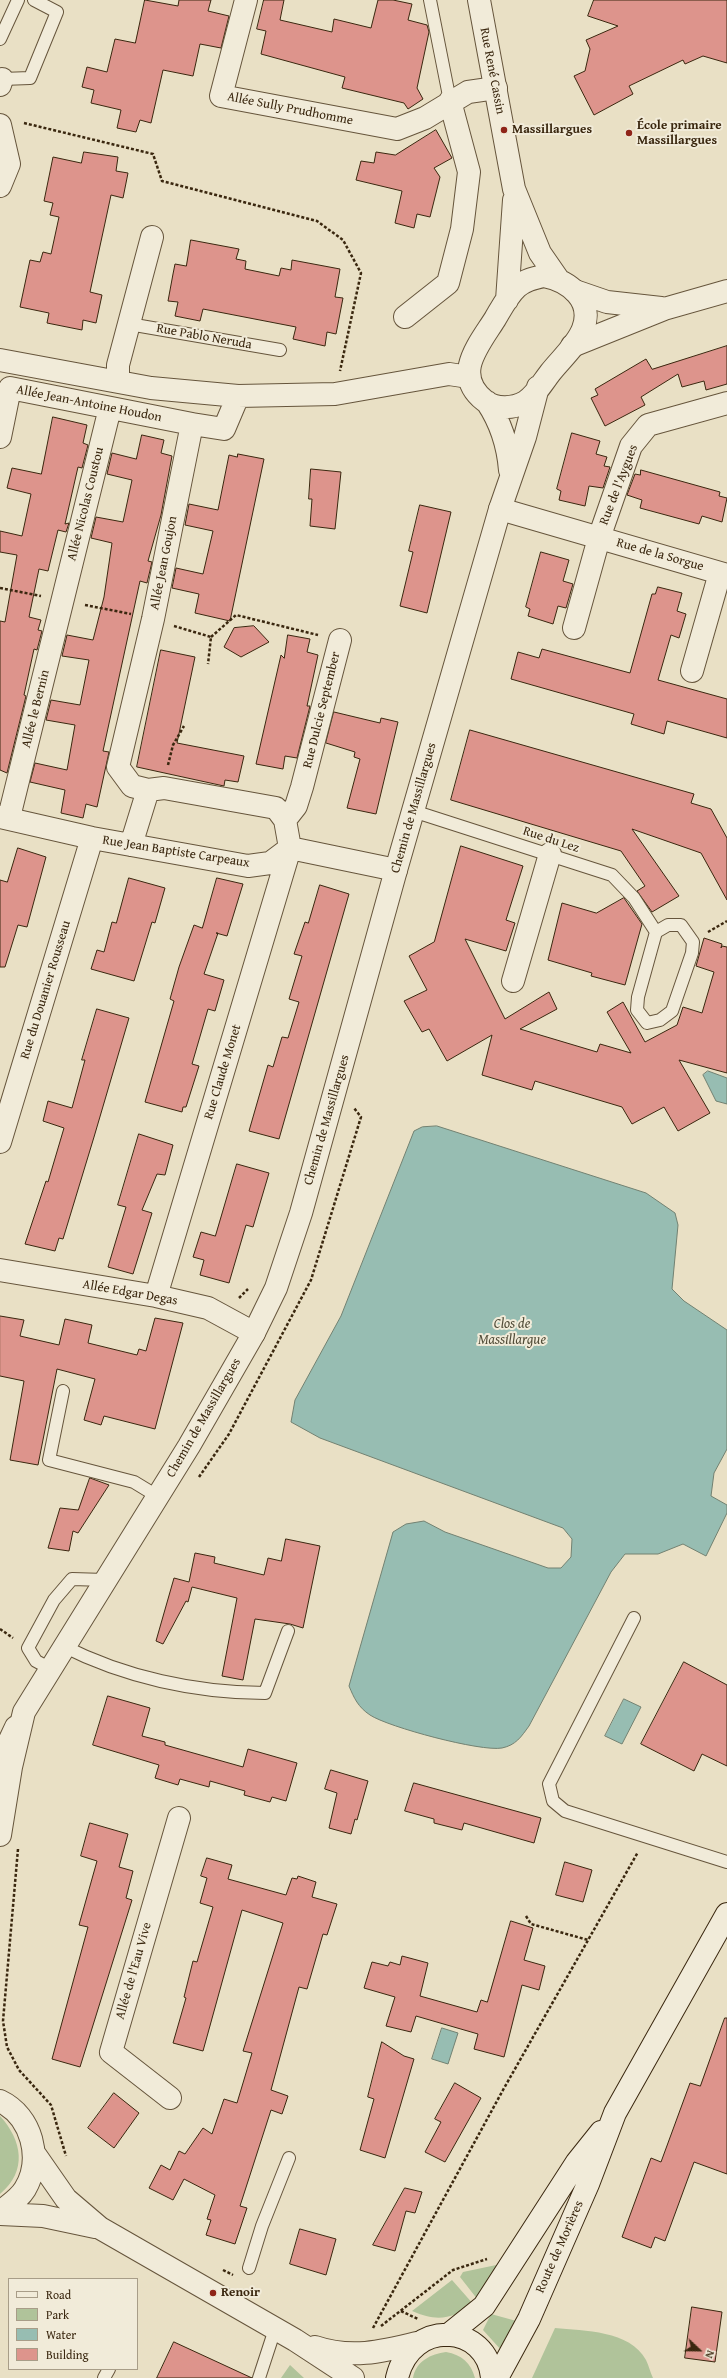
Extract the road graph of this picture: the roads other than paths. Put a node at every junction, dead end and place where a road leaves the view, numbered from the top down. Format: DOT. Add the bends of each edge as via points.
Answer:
graph roads {
  1 [pos="18,0"];
  2 [pos="34,0"];
  3 [pos="246,0"];
  4 [pos="430,0"];
  5 [pos="479,0"];
  6 [pos="0,39"];
  7 [pos="1,79"];
  8 [pos="496,88"];
  9 [pos="450,101"];
  10 [pos="0,125"];
  11 [pos="0,186"];
  12 [pos="514,189"];
  13 [pos="152,237"];
  14 [pos="567,285"];
  15 [pos="727,291"];
  16 [pos="507,300"];
  17 [pos="664,309"];
  18 [pos="405,316"];
  19 [pos="129,324"];
  20 [pos="572,346"];
  21 [pos="280,350"];
  22 [pos="0,360"];
  23 [pos="469,377"];
  24 [pos="118,382"];
  25 [pos="538,387"];
  26 [pos="238,396"];
  27 [pos="486,402"];
  28 [pos="727,403"];
  29 [pos="110,408"];
  30 [pos="192,424"];
  31 [pos="0,437"];
  32 [pos="510,477"];
  33 [pos="500,509"];
  34 [pos="599,538"];
  35 [pos="724,574"];
  36 [pos="63,600"];
  37 [pos="574,628"];
  38 [pos="340,640"];
  39 [pos="692,671"];
  40 [pos="156,789"];
  41 [pos="413,811"];
  42 [pos="4,817"];
  43 [pos="285,820"];
  44 [pos="92,838"];
  45 [pos="131,845"];
  46 [pos="290,848"];
  47 [pos="550,854"];
  48 [pos="396,870"];
  49 [pos="656,932"];
  50 [pos="513,981"];
  51 [pos="0,1142"];
  52 [pos="0,1270"];
  53 [pos="156,1296"];
  54 [pos="254,1333"];
  55 [pos="63,1391"];
  56 [pos="158,1496"];
  57 [pos="105,1580"];
  58 [pos="634,1618"];
  59 [pos="288,1631"];
  60 [pos="63,1646"];
  61 [pos="49,1668"];
  62 [pos="24,1712"];
  63 [pos="6,1737"];
  64 [pos="0,1761"];
  65 [pos="179,1818"];
  66 [pos="0,1835"];
  67 [pos="727,1862"];
  68 [pos="727,1914"];
  69 [pos="170,2098"];
  70 [pos="2,2099"];
  71 [pos="615,2113"];
  72 [pos="34,2153"];
  73 [pos="289,2158"];
  74 [pos="0,2213"];
  75 [pos="100,2228"];
  76 [pos="249,2268"];
  77 [pos="275,2328"];
  78 [pos="448,2335"];
  79 [pos="294,2340"];
  80 [pos="417,2343"];
  81 [pos="259,2378"];
  82 [pos="353,2378"];
  83 [pos="397,2378"];
  84 [pos="492,2378"];
  85 [pos="497,2378"];
  1 -- 6 [label="lane"];
  2 -- 7 [label="lane" via="57,12 30,78"];
  3 -- 9 [label="street, Allée Sully Prudhomme" via="221,96 397,129 425,118"];
  4 -- 9 [label="lane"];
  5 -- 8 [label="street, Rue René Cassin"];
  8 -- 9 [label="street, Allée Sully Prudhomme" via="468,92"];
  8 -- 12 [label="street, Rue René Cassin"];
  9 -- 18 [label="street" via="469,172 462,229 448,283"];
  10 -- 11 [label="street" via="9,164"];
  12 -- 14 [label="street, Rue René Cassin" via="540,253"];
  12 -- 16 [label="street, Rue René Cassin"];
  13 -- 19 [label="street"];
  14 -- 16 [label="street" via="544,276 529,279 516,288"];
  14 -- 17 [label="street" via="607,302"];
  14 -- 20 [label="street" via="582,300 584,313 583,328"];
  15 -- 17 [label="street"];
  16 -- 23 [label="street" via="470,360"];
  17 -- 20 [label="street"];
  19 -- 21 [label="lane, Rue Pablo Neruda"];
  19 -- 24 [label="street" via="118,364"];
  20 -- 25 [label="street"];
  22 -- 24 [label="street"];
  23 -- 26 [label="street" via="448,374 335,394"];
  23 -- 27 [label="street" via="476,393"];
  24 -- 26 [label="street" via="151,388"];
  25 -- 27 [label="street" via="526,402 515,406 501,407"];
  25 -- 32 [label="street, Chemin de Massillargues" via="525,437"];
  26 -- 30 [label="street" via="224,429"];
  27 -- 32 [label="street, Chemin de Massillargues" via="496,416 504,438"];
  28 -- 34 [label="street, Rue de l'Aygues" via="648,425 631,446"];
  29 -- 30 [label="street, Allée Jean-Antoine Houdon"];
  29 -- 31 [label="street, Allée Jean-Antoine Houdon" via="10,388"];
  29 -- 36 [label="street, Allée Nicolas Coustou"];
  30 -- 40 [label="street, Allée Jean Goujon" via="153,619 118,767 132,786"];
  32 -- 33 [label="street, Chemin de Massillargues"];
  33 -- 34 [label="street, Rue de la Sorgue"];
  33 -- 41 [label="street, Chemin de Massillargues"];
  34 -- 35 [label="street, Rue de la Sorgue"];
  34 -- 37 [label="street, Rue de l'Aygues"];
  35 -- 39 [label="street"];
  36 -- 42 [label="street, Allée le Bernin"];
  38 -- 43 [label="street, Rue Dulcie September" via="302,787 296,806"];
  40 -- 43 [label="street" via="276,808"];
  40 -- 45 [label="street"];
  41 -- 47 [label="lane, Rue du Lez"];
  41 -- 48 [label="street, Chemin de Massillargues"];
  42 -- 44 [label="street, Rue Jean Baptiste Carpeaux"];
  43 -- 46 [label="street"];
  44 -- 45 [label="street, Rue Jean Baptiste Carpeaux"];
  44 -- 51 [label="street, Rue du Douanier Rousseau"];
  45 -- 46 [label="street, Rue Jean Baptiste Carpeaux" via="248,866 270,863"];
  46 -- 48 [label="street"];
  46 -- 53 [label="street, Rue Claude Monet"];
  47 -- 49 [label="lane, Rue du Lez" via="612,875 634,898"];
  47 -- 50 [label="street"];
  48 -- 54 [label="street, Chemin de Massillargues" via="301,1213 276,1288"];
  49 -- 49 [label="lane" via="638,997 638,1010 647,1023 660,1020 672,1011 692,953 693,942 681,925 668,925"];
  52 -- 53 [label="street, Allée Edgar Degas"];
  53 -- 54 [label="street, Allée Edgar Degas" via="208,1308"];
  54 -- 56 [label="street, Chemin de Massillargues"];
  55 -- 56 [label="lane" via="49,1460 134,1482"];
  56 -- 57 [label="street, Chemin de Massillargues"];
  57 -- 60 [label="street, Chemin de Massillargues"];
  57 -- 61 [label="lane" via="72,1578 54,1600 28,1648 36,1661"];
  58 -- 67 [label="lane" via="549,1784 553,1801 565,1811"];
  59 -- 60 [label="lane" via="265,1693 228,1693 144,1676 85,1657"];
  60 -- 61 [label="street, Chemin de Massillargues"];
  61 -- 62 [label="street, Chemin de Massillargues"];
  62 -- 63 [label="street, Chemin de Massillargues"];
  62 -- 66 [label="street, Chemin de Massillargues" via="11,1767"];
  63 -- 64 [label="street, Chemin de Massillargues"];
  65 -- 69 [label="street, Allée de l'Eau Vive" via="111,2052"];
  68 -- 71 [label="street, Route de Morières"];
  70 -- 72 [label="street" via="24,2123"];
  71 -- 78 [label="street, Route de Morières" via="577,2162 484,2306"];
  71 -- 85 [label="street, Route de Morières" via="588,2184 529,2319"];
  72 -- 74 [label="street" via="32,2172 25,2189"];
  72 -- 75 [label="street" via="66,2199"];
  73 -- 76 [label="lane" via="262,2226"];
  74 -- 75 [label="street" via="43,2216"];
  75 -- 77 [label="street"];
  77 -- 79 [label="street"];
  77 -- 81 [label="lane"];
  78 -- 80 [label="street" via="432,2336"];
  78 -- 84 [label="street" via="463,2338 476,2346 486,2358"];
  79 -- 80 [label="street" via="331,2352 356,2354 375,2353"];
  79 -- 82 [label="street"];
  80 -- 83 [label="street" via="400,2365"];
}
